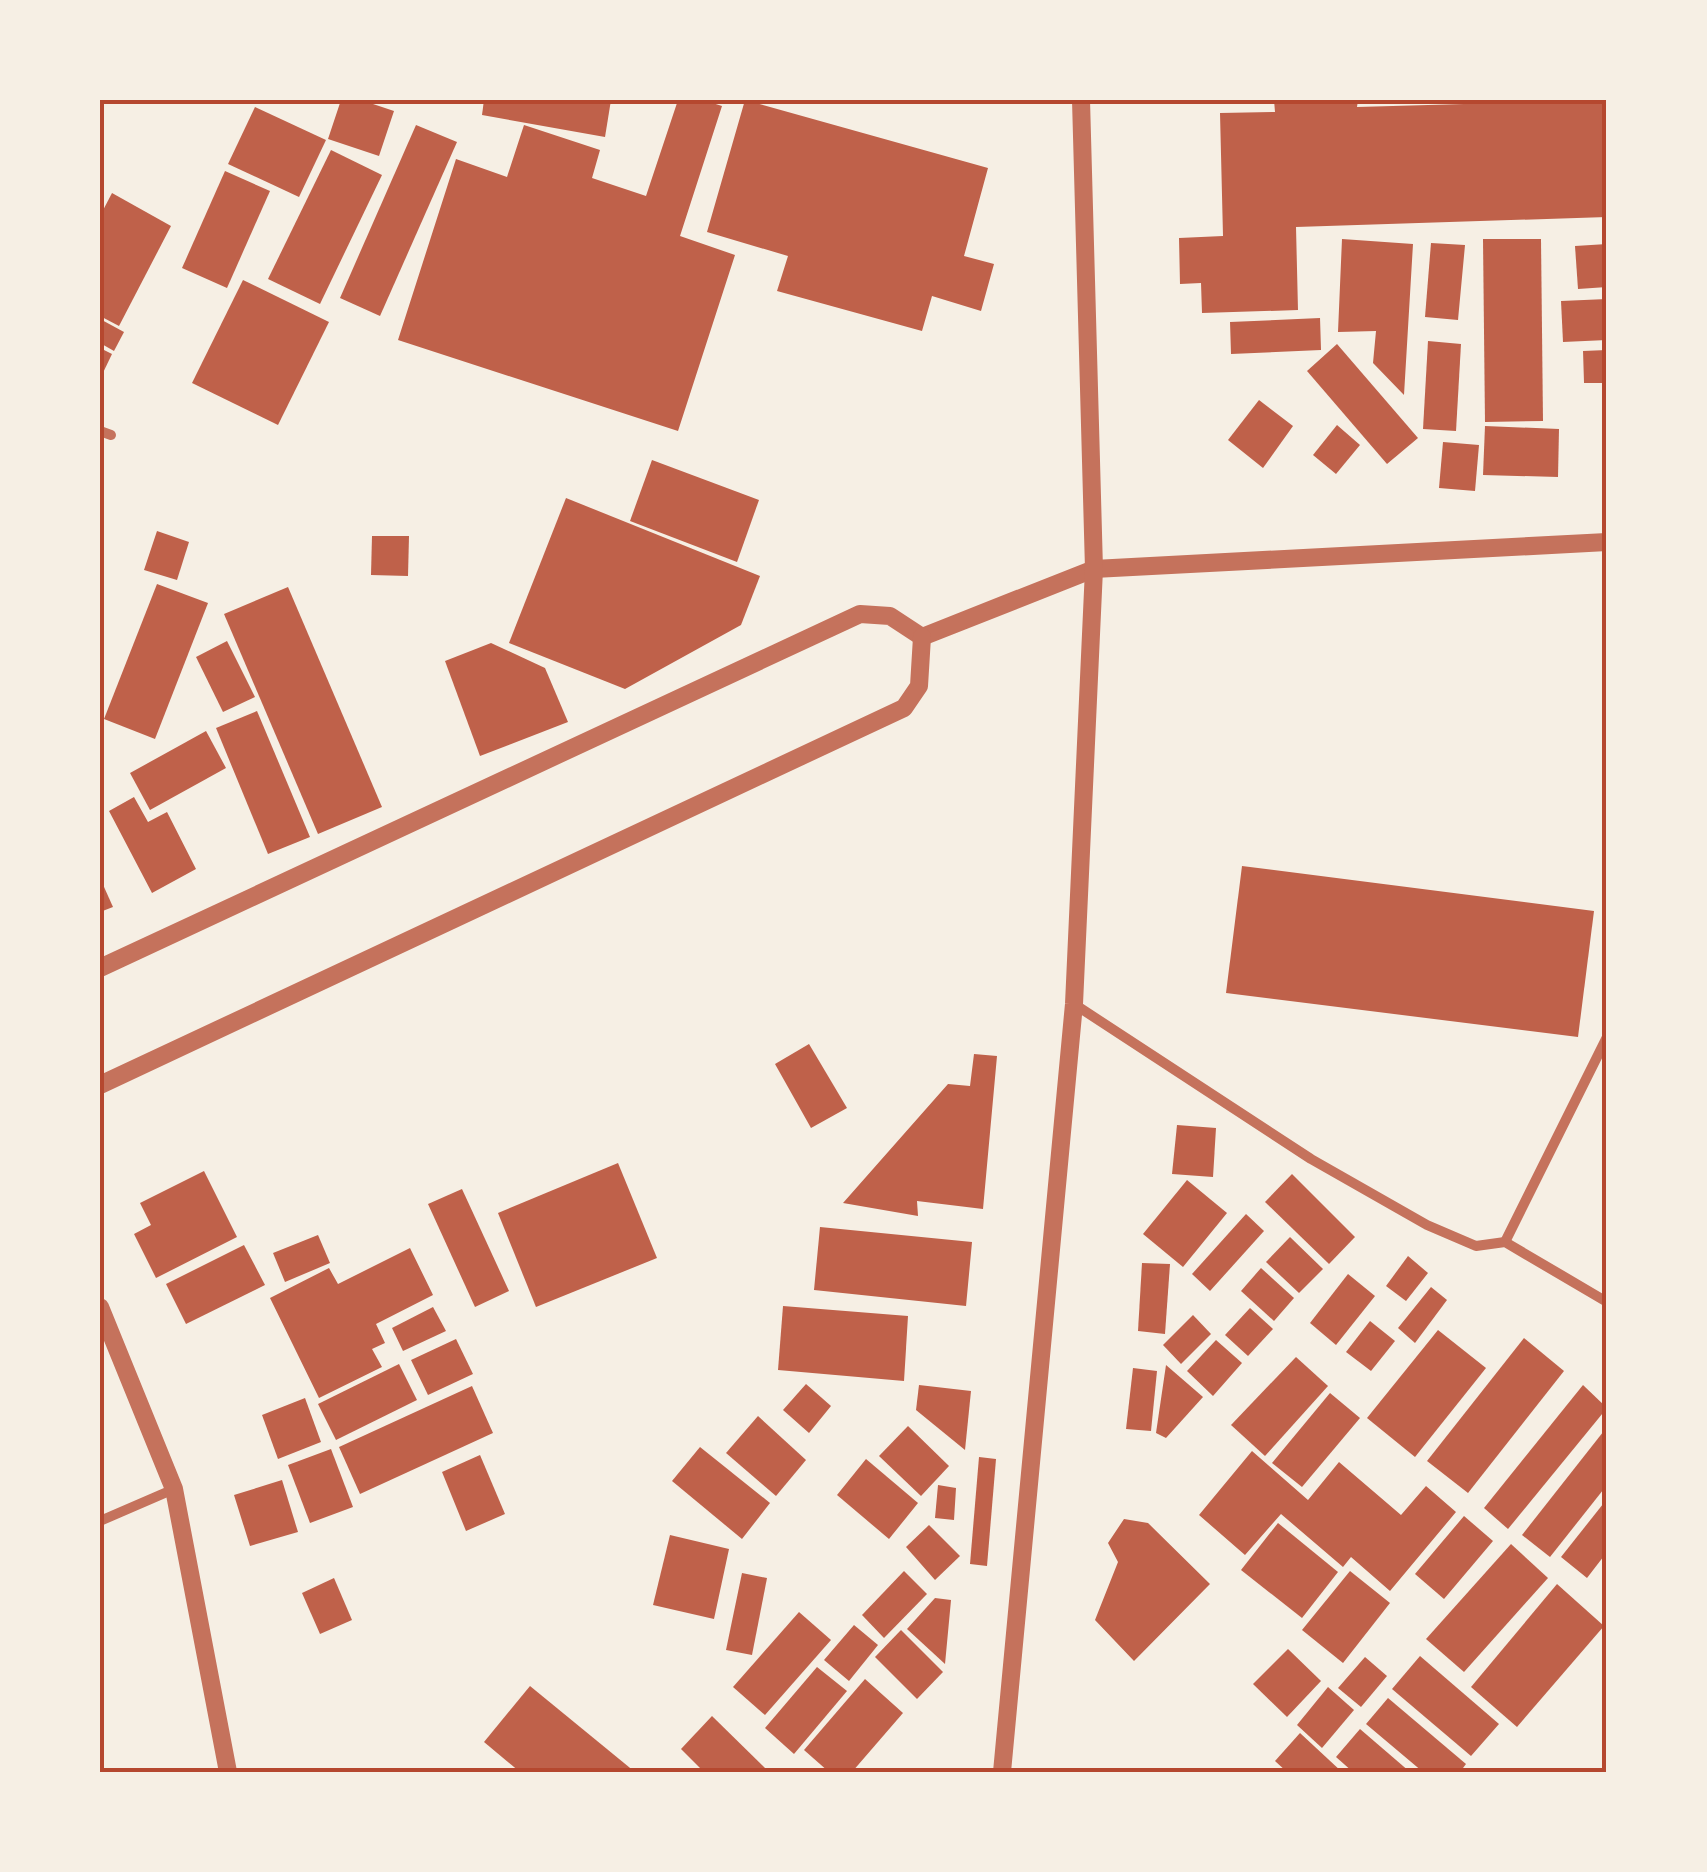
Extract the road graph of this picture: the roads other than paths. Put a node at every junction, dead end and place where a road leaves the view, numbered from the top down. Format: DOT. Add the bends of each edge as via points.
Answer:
graph roads {
  1 [pos="1081,100"];
  2 [pos="1607,542"];
  3 [pos="1094,568"];
  4 [pos="922,637"];
  5 [pos="100,968"];
  6 [pos="1074,1004"];
  7 [pos="1607,1036"];
  8 [pos="100,1084"];
  9 [pos="1505,1242"];
  10 [pos="1607,1302"];
  11 [pos="100,1307"];
  12 [pos="174,1489"];
  13 [pos="100,1520"];
  14 [pos="228,1772"];
  15 [pos="1002,1772"];
  1 -- 3 [label="street"];
  2 -- 3 [label="street"];
  3 -- 4 [label="street"];
  3 -- 6 [label="street"];
  4 -- 5 [label="street" via="890,616 860,614"];
  4 -- 8 [label="street" via="919,686 904,708"];
  6 -- 9 [label="street" via="1426,1226 1476,1246"];
  6 -- 15 [label="street"];
  7 -- 9 [label="street"];
  9 -- 10 [label="street"];
  11 -- 12 [label="street"];
  12 -- 13 [label="street"];
  12 -- 14 [label="street"];
}
